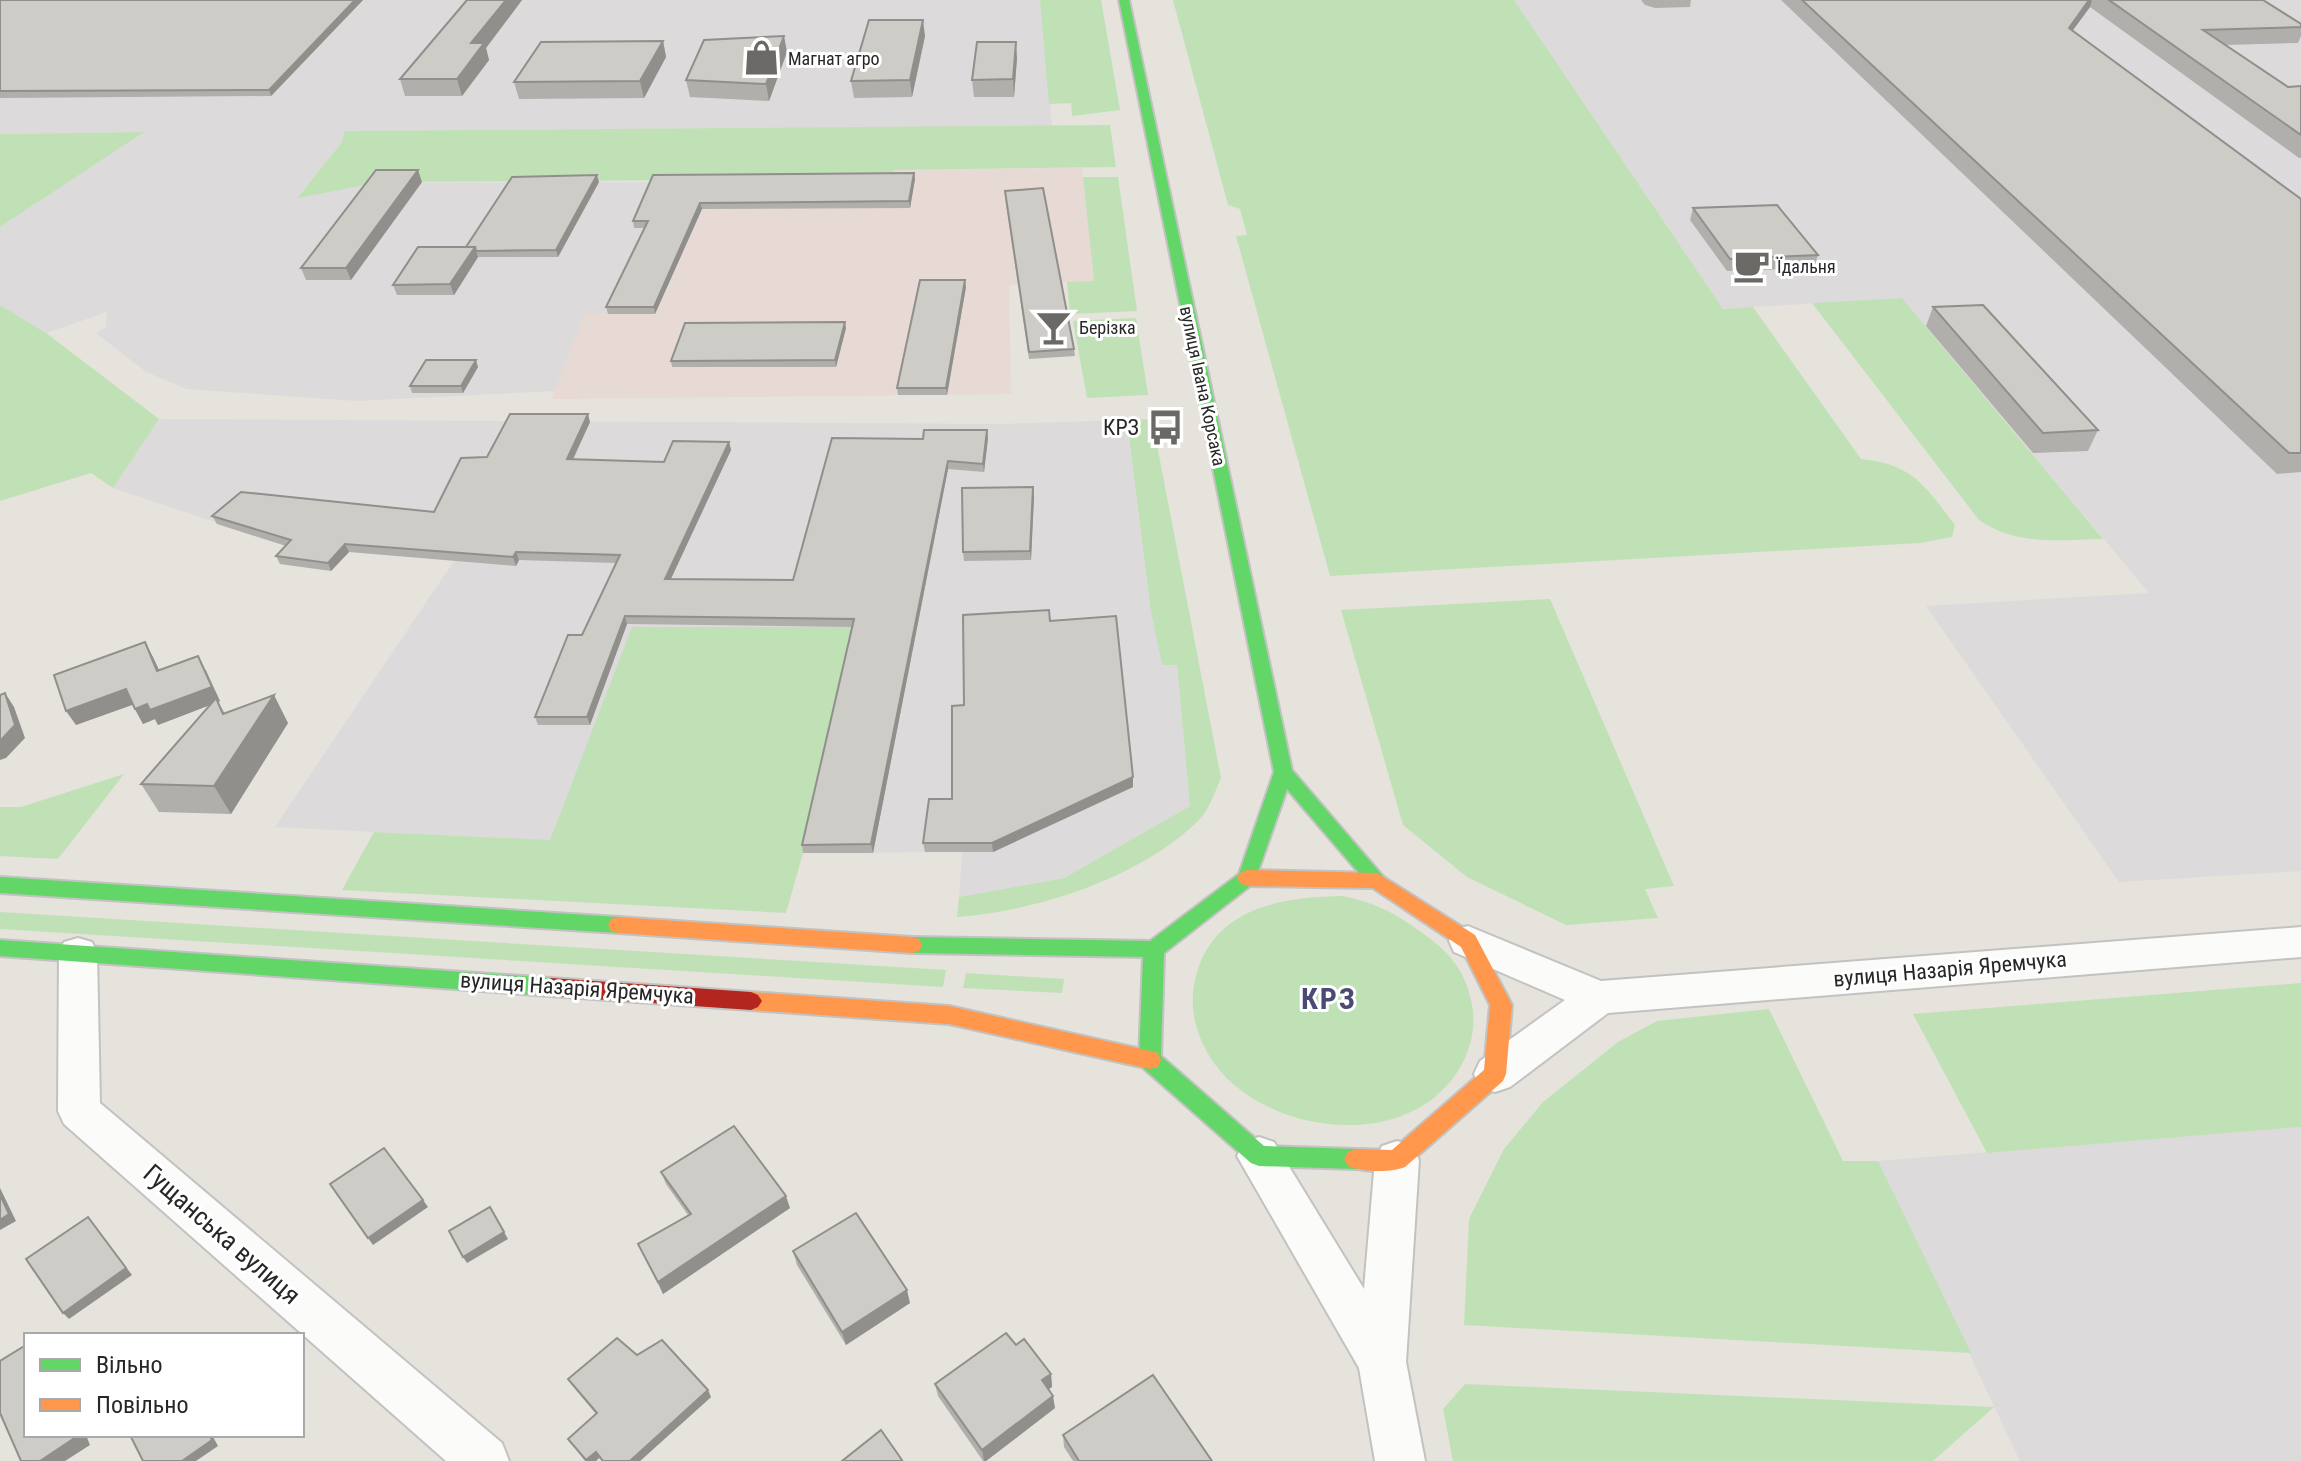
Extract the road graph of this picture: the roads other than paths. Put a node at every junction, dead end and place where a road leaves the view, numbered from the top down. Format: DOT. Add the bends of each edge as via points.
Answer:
graph roads {
  1 [pos="1124,0"];
  2 [pos="1283,772"];
  3 [pos="1247,878"];
  4 [pos="1377,881"];
  5 [pos="0,885"];
  6 [pos="1468,941"];
  7 [pos="2301,942"];
  8 [pos="0,948"];
  9 [pos="1154,949"];
  10 [pos="78,953"];
  11 [pos="1599,997"];
  12 [pos="1150,1060"];
  13 [pos="1495,1074"];
  14 [pos="1259,1156"];
  15 [pos="1397,1160"];
  16 [pos="1382,1362"];
  17 [pos="484,1461"];
  18 [pos="1400,1461"];
  1 -- 2 [label="street, вулиця Івана Корсака"];
  2 -- 3 [label="street"];
  2 -- 4 [label="street"];
  3 -- 4 [label="street"];
  3 -- 9 [label="street"];
  4 -- 6 [label="street"];
  5 -- 9 [label="street" via="962,948"];
  6 -- 11 [label="street, вулиця Назарія Яремчука"];
  6 -- 13 [label="street" via="1501,1005"];
  7 -- 11 [label="street, вулиця Назарія Яремчука"];
  8 -- 10 [label="street, вулиця Назарія Яремчука"];
  9 -- 12 [label="street"];
  10 -- 12 [label="street, вулиця Назарія Яремчука" via="949,1015"];
  10 -- 17 [label="street, Гущанська вулиця" via="79,1111"];
  11 -- 13 [label="street"];
  12 -- 14 [label="street"];
  13 -- 15 [label="street"];
  14 -- 15 [label="street"];
  14 -- 16 [label="street"];
  15 -- 16 [label="street"];
  16 -- 18 [label="street"];
}
